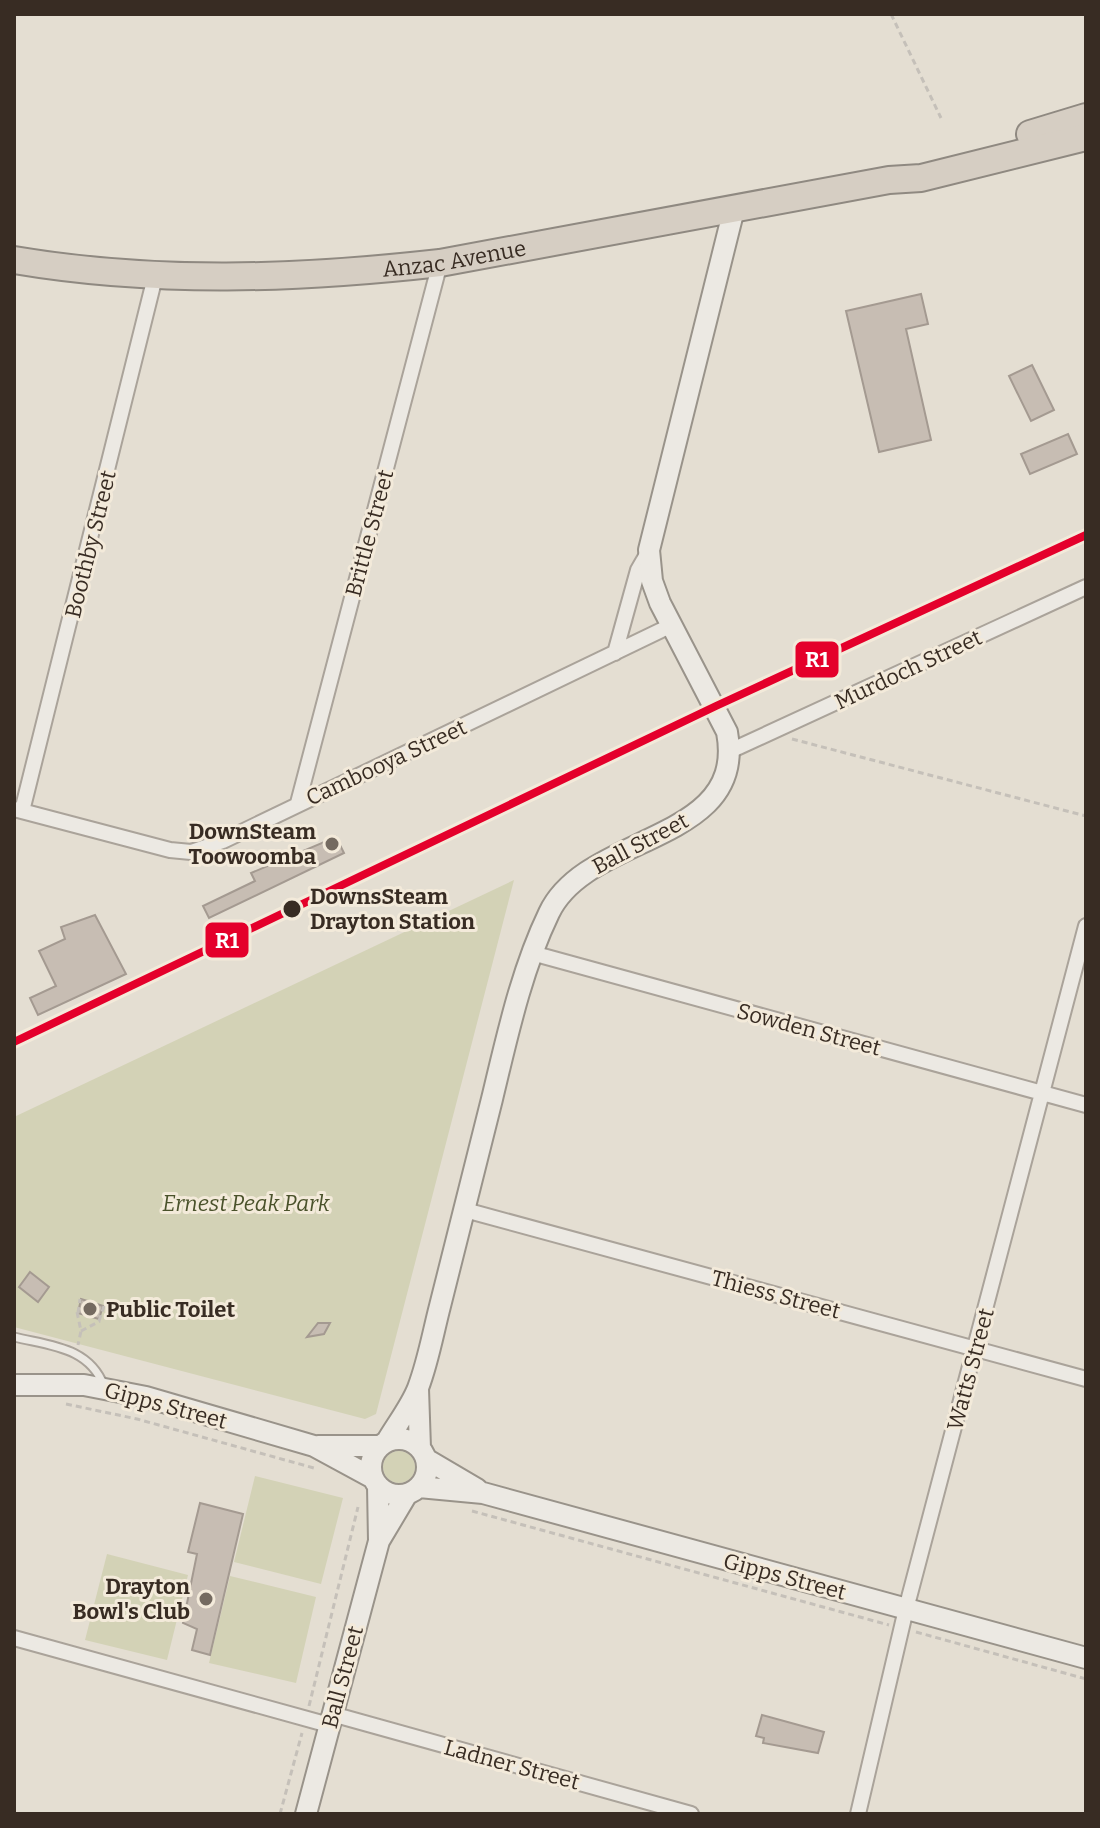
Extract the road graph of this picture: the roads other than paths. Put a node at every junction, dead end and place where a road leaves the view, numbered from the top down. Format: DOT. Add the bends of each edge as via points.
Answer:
graph roads {
  1 [pos="1086,117"];
  2 [pos="1086,137"];
  3 [pos="889,180"];
  4 [pos="734,209"];
  5 [pos="14,260"];
  6 [pos="440,263"];
  7 [pos="155,277"];
  8 [pos="649,550"];
  9 [pos="1086,587"];
  10 [pos="672,625"];
  11 [pos="615,653"];
  12 [pos="730,751"];
  13 [pos="298,803"];
  14 [pos="18,810"];
  15 [pos="1086,926"];
  16 [pos="532,953"];
  17 [pos="1043,1093"];
  18 [pos="1086,1105"];
  19 [pos="465,1210"];
  20 [pos="14,1337"];
  21 [pos="976,1349"];
  22 [pos="1086,1379"];
  23 [pos="14,1385"];
  24 [pos="105,1388"];
  25 [pos="418,1389"];
  26 [pos="384,1443"];
  27 [pos="314,1446"];
  28 [pos="423,1454"];
  29 [pos="371,1486"];
  30 [pos="413,1490"];
  31 [pos="483,1493"];
  32 [pos="379,1541"];
  33 [pos="904,1619"];
  34 [pos="14,1638"];
  35 [pos="1086,1658"];
  36 [pos="330,1720"];
  37 [pos="306,1814"];
  38 [pos="691,1814"];
  39 [pos="858,1814"];
  1 -- 3 [label="highway, Anzac Avenue"];
  2 -- 3 [label="highway, Anzac Avenue" via="921,178"];
  3 -- 4 [label="highway, Anzac Avenue"];
  4 -- 6 [label="highway, Anzac Avenue"];
  4 -- 8 [label="main road"];
  5 -- 7 [label="highway, Anzac Avenue"];
  6 -- 7 [label="highway, Anzac Avenue" via="277,277"];
  6 -- 13 [label="street, Brittle Street"];
  7 -- 14 [label="street, Boothby Street"];
  8 -- 10 [label="main road" via="652,581"];
  8 -- 11 [label="street" via="638,570"];
  9 -- 12 [label="street, Murdoch Street"];
  10 -- 11 [label="street, Cambooya Street"];
  10 -- 12 [label="main road" via="716,706"];
  11 -- 13 [label="street, Cambooya Street"];
  12 -- 16 [label="main road, Ball Street" via="721,788 701,810 609,858 569,887 550,910"];
  13 -- 14 [label="street, Cambooya Street" via="191,852 156,848"];
  15 -- 17 [label="street, Watts Street"];
  16 -- 17 [label="street, Sowden Street"];
  16 -- 19 [label="main road, Ball Street"];
  17 -- 18 [label="street, Sowden Street"];
  17 -- 21 [label="street, Watts Street"];
  19 -- 21 [label="street, Thiess Street"];
  19 -- 25 [label="main road, Ball Street"];
  20 -- 24 [label="lane" via="76,1352 88,1359"];
  21 -- 22 [label="street, Thiess Street"];
  21 -- 33 [label="street, Watts Street"];
  23 -- 24 [label="main road, Gipps Street"];
  24 -- 27 [label="main road, Gipps Street"];
  25 -- 26 [label="main road, Ball Street"];
  25 -- 28 [label="main road, Ball Street"];
  26 -- 27 [label="main road, Gipps Street"];
  26 -- 28 [label="main road" via="405,1439"];
  26 -- 29 [label="main road" via="371,1461"];
  27 -- 29 [label="main road, Gipps Street"];
  28 -- 30 [label="main road" via="426,1474"];
  28 -- 31 [label="main road, Gipps Street"];
  29 -- 30 [label="main road" via="391,1494"];
  29 -- 32 [label="main road, Ball Street"];
  30 -- 31 [label="main road, Gipps Street"];
  30 -- 32 [label="main road, Ball Street"];
  31 -- 33 [label="main road, Gipps Street"];
  32 -- 36 [label="main road, Ball Street"];
  33 -- 35 [label="main road, Gipps Street"];
  33 -- 39 [label="street, Watts Street"];
  34 -- 36 [label="street, Ladner Street" via="306,1719"];
  36 -- 37 [label="main road, Ball Street"];
  36 -- 38 [label="street, Ladner Street"];
}
